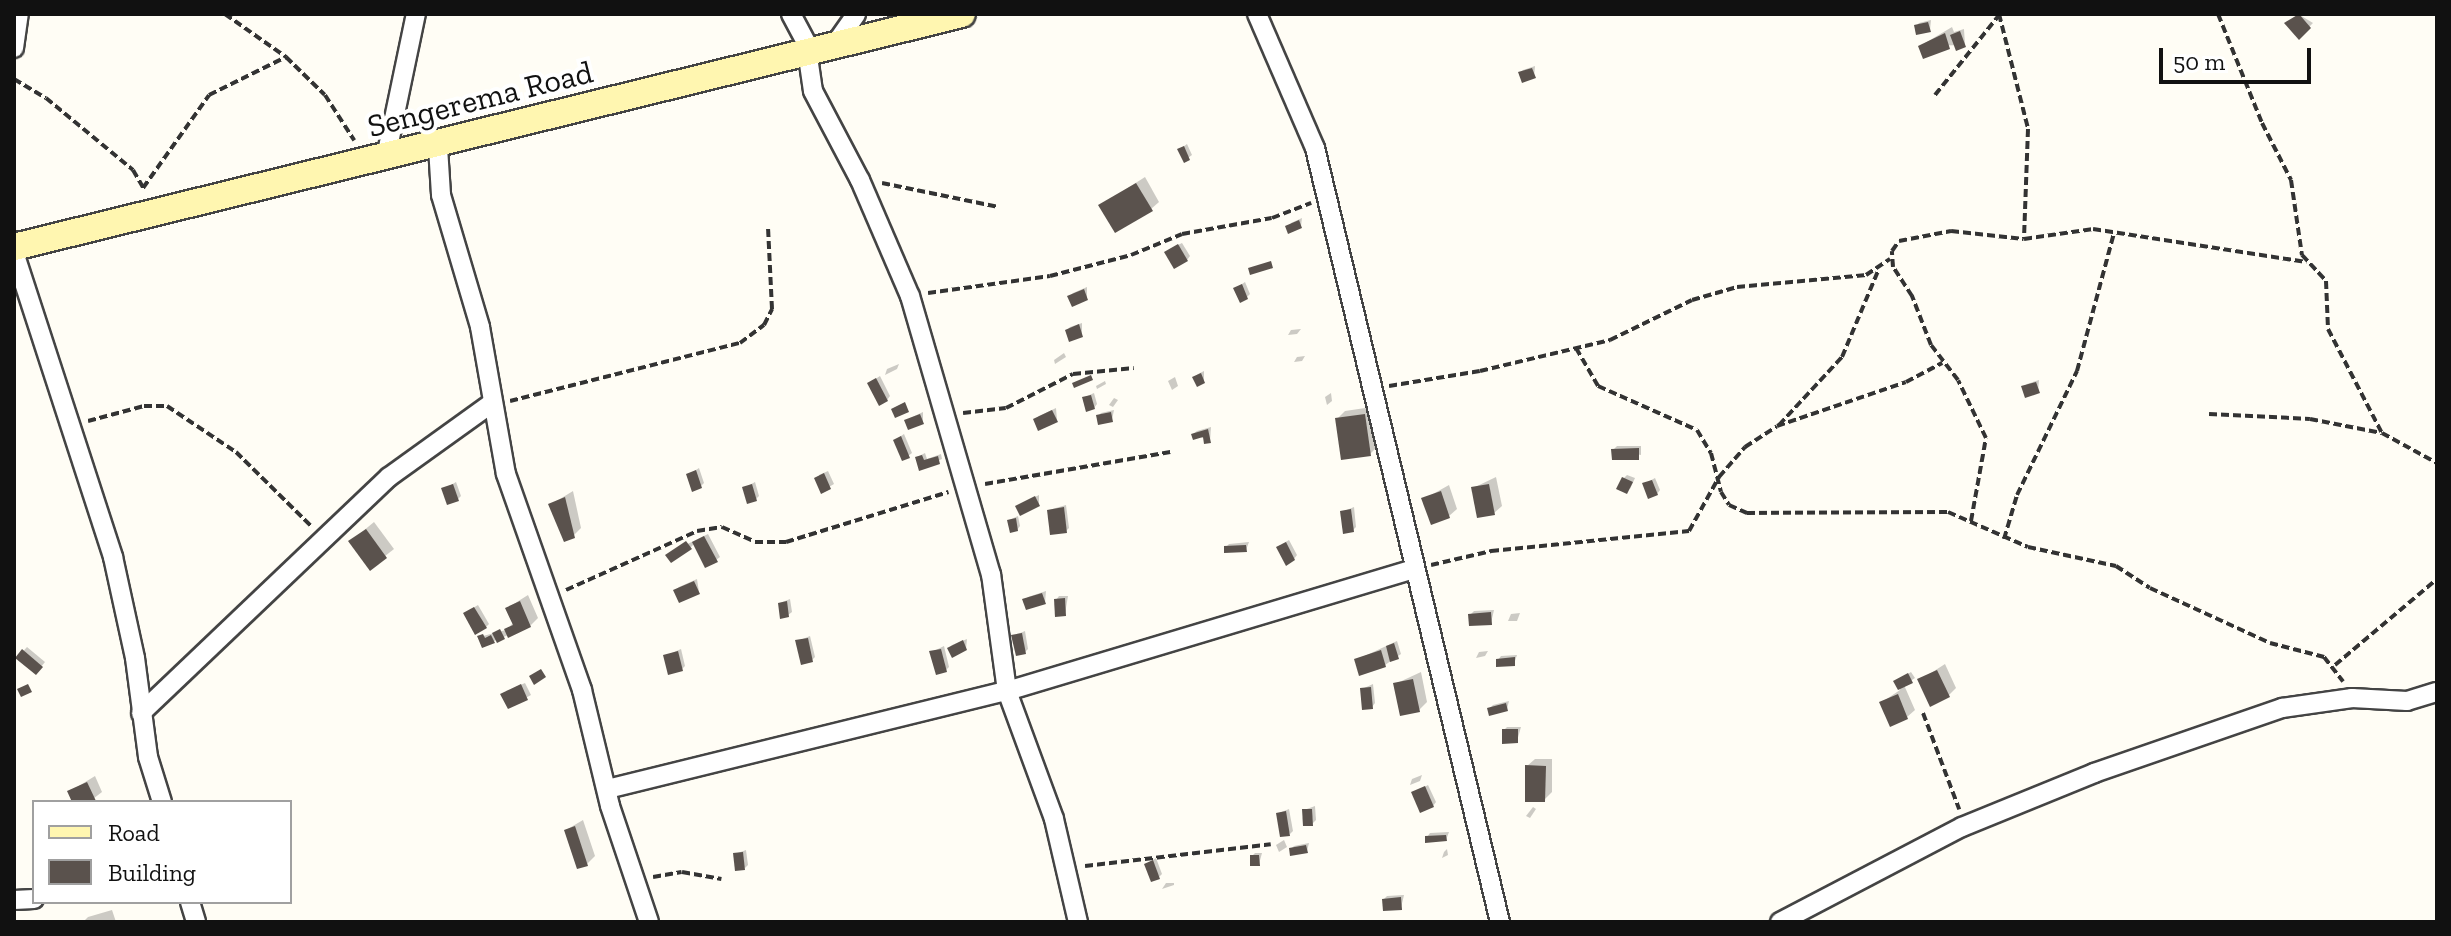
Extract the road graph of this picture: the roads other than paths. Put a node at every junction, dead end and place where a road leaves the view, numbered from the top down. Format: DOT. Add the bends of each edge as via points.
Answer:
graph roads {
  1 [pos="19,14"];
  2 [pos="416,14"];
  3 [pos="791,14"];
  4 [pos="856,14"];
  5 [pos="962,14"];
  6 [pos="1257,14"];
  7 [pos="14,48"];
  8 [pos="818,48"];
  9 [pos="438,147"];
  10 [pos="377,160"];
  11 [pos="14,250"];
  12 [pos="492,403"];
  13 [pos="1414,569"];
  14 [pos="1007,691"];
  15 [pos="2437,692"];
  16 [pos="141,713"];
  17 [pos="607,789"];
  18 [pos="162,800"];
  19 [pos="649,922"];
  20 [pos="1078,922"];
  21 [pos="1500,922"];
  22 [pos="1780,922"];
  1 -- 7 [label="street"];
  2 -- 10 [label="street"];
  3 -- 8 [label="street"];
  4 -- 8 [label="street"];
  5 -- 8 [label="main road, Sengerema Road"];
  6 -- 13 [label="street" via="1315,148"];
  8 -- 9 [label="main road, Sengerema Road"];
  8 -- 14 [label="street" via="813,91 860,180 910,296 945,413 991,574"];
  9 -- 10 [label="main road, Sengerema Road"];
  9 -- 12 [label="street" via="441,195 480,327"];
  10 -- 11 [label="main road, Sengerema Road" via="148,199"];
  11 -- 16 [label="street" via="113,557"];
  12 -- 16 [label="street" via="389,477"];
  12 -- 17 [label="street" via="506,474 582,690"];
  13 -- 14 [label="street"];
  13 -- 21 [label="street" via="1486,844"];
  14 -- 17 [label="street"];
  14 -- 20 [label="street" via="1066,867"];
  15 -- 22 [label="street" via="2407,701 2352,698 2260,715 2094,773 1962,827"];
  16 -- 18 [label="street"];
  17 -- 19 [label="street"];
}
